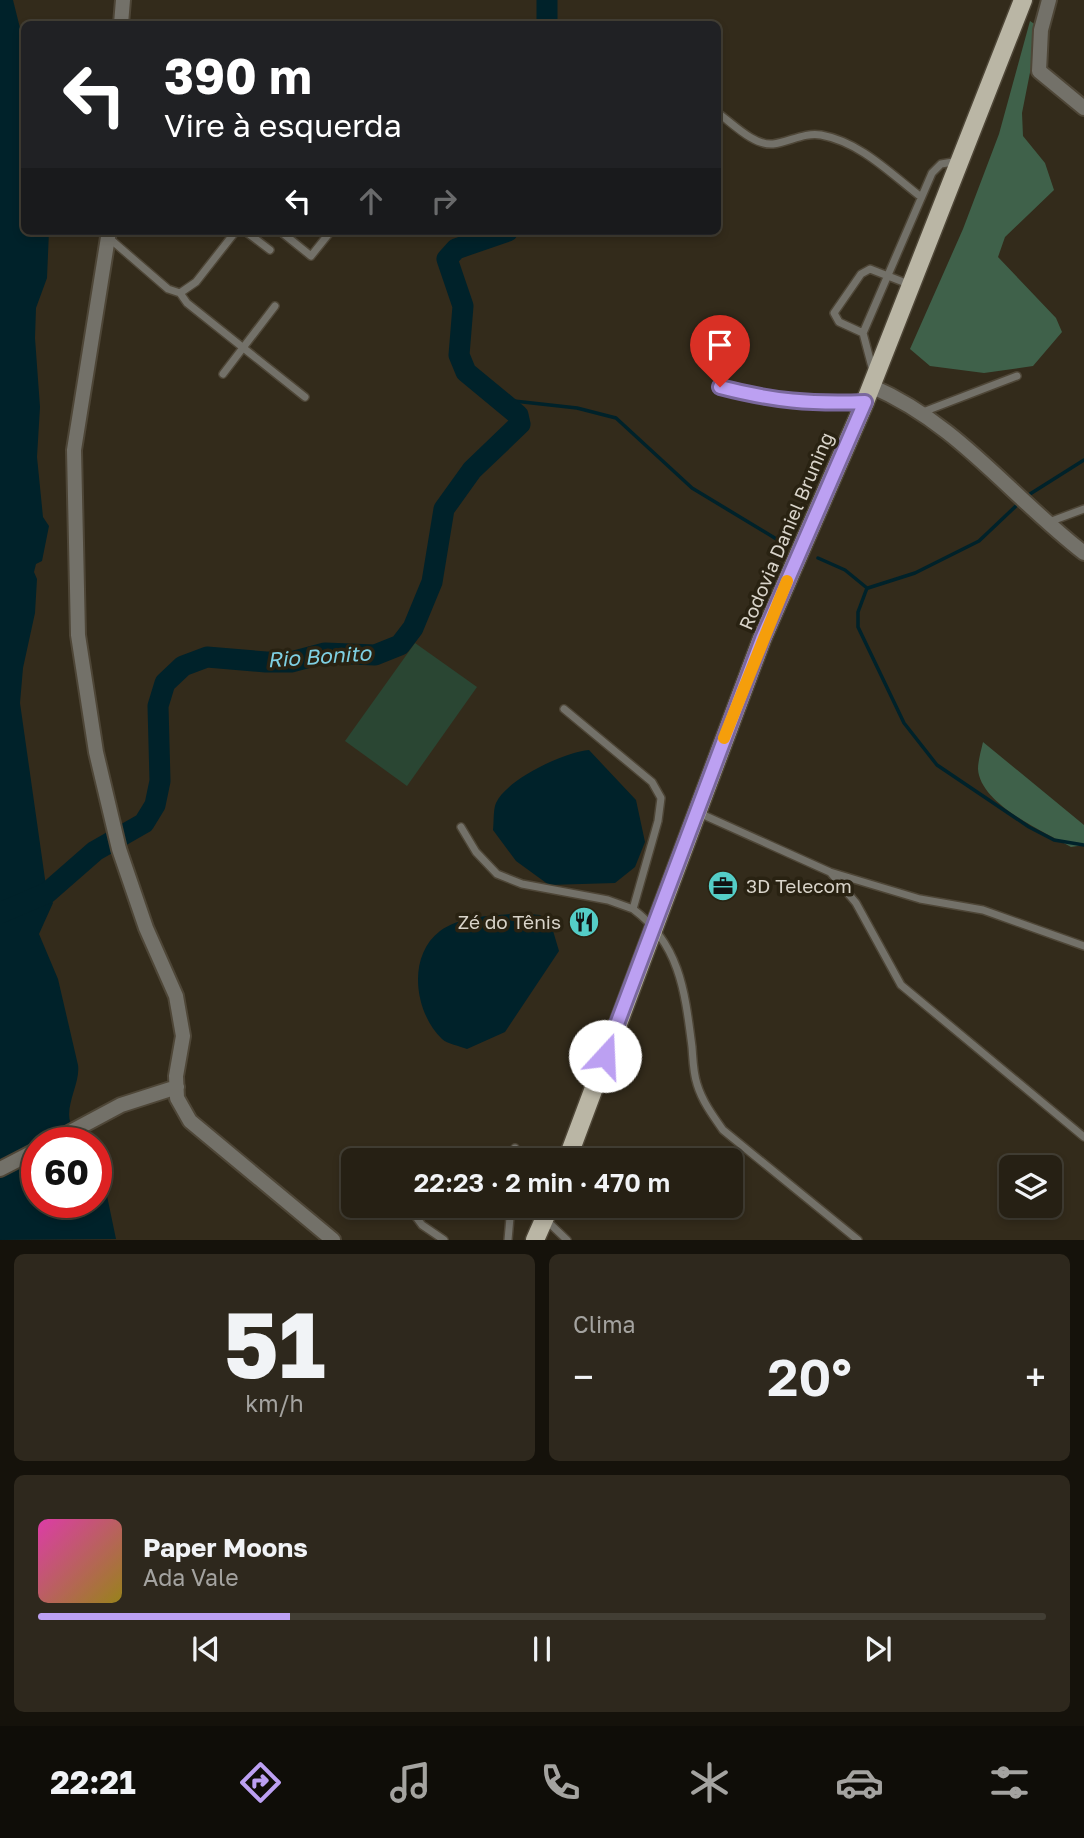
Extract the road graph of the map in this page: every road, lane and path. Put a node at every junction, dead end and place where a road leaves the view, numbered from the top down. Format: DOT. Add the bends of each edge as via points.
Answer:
graph roads {
  1 [pos="123,0"];
  2 [pos="1023,0"];
  3 [pos="1049,0"];
  4 [pos="121,21"];
  5 [pos="1084,108"];
  6 [pos="721,115"];
  7 [pos="959,161"];
  8 [pos="921,197"];
  9 [pos="109,235"];
  10 [pos="110,235"];
  11 [pos="233,235"];
  12 [pos="250,235"];
  13 [pos="285,235"];
  14 [pos="328,235"];
  15 [pos="270,250"];
  16 [pos="887,275"];
  17 [pos="911,285"];
  18 [pos="180,293"];
  19 [pos="275,306"];
  20 [pos="863,333"];
  21 [pos="243,348"];
  22 [pos="223,374"];
  23 [pos="1017,376"];
  24 [pos="720,387"];
  25 [pos="870,388"];
  26 [pos="305,397"];
  27 [pos="923,412"];
  28 [pos="1084,509"];
  29 [pos="1045,523"];
  30 [pos="1084,552"];
  31 [pos="564,709"];
  32 [pos="696,811"];
  33 [pos="461,827"];
  34 [pos="830,873"];
  35 [pos="633,909"];
  36 [pos="654,925"];
  37 [pos="1084,946"];
  38 [pos="177,1087"];
  39 [pos="80,1127"];
  40 [pos="1084,1137"];
  41 [pos="571,1148"];
  42 [pos="21,1158"];
  43 [pos="0,1169"];
  44 [pos="417,1218"];
  45 [pos="510,1218"];
  46 [pos="544,1218"];
  47 [pos="551,1218"];
  48 [pos="333,1240"];
  49 [pos="444,1240"];
  50 [pos="508,1240"];
  51 [pos="535,1240"];
  52 [pos="567,1240"];
  53 [pos="858,1240"];
  1 -- 4 [label="street"];
  2 -- 7 [label="main road, Rodovia Daniel Bruning"];
  3 -- 5 [label="street" via="1041,30 1039,71"];
  6 -- 8 [label="lane" via="759,142 772,144 817,134 842,141"];
  7 -- 8 [label="lane" via="941,164"];
  7 -- 17 [label="main road, Rodovia Daniel Bruning"];
  8 -- 16 [label="lane"];
  9 -- 38 [label="street" via="74,450 78,635 96,752 119,849 176,996 183,1036"];
  10 -- 18 [label="lane" via="168,289"];
  11 -- 18 [label="lane" via="196,282"];
  12 -- 15 [label="lane"];
  13 -- 14 [label="lane" via="311,256"];
  16 -- 17 [label="lane"];
  16 -- 20 [label="lane"];
  16 -- 20 [label="lane" via="866,271 834,313 839,322"];
  17 -- 25 [label="main road, Rodovia Daniel Bruning"];
  18 -- 21 [label="lane"];
  19 -- 21 [label="lane"];
  20 -- 25 [label="lane"];
  21 -- 22 [label="lane"];
  21 -- 26 [label="lane"];
  23 -- 27 [label="lane"];
  24 -- 25 [label="lane" via="803,404"];
  25 -- 27 [label="street"];
  25 -- 32 [label="main road, Rodovia Daniel Bruning" via="762,639"];
  27 -- 29 [label="street" via="970,447"];
  28 -- 29 [label="lane"];
  29 -- 30 [label="street"];
  31 -- 35 [label="lane" via="652,782 661,798"];
  32 -- 34 [label="lane"];
  32 -- 36 [label="main road, Rodovia Daniel Bruning"];
  33 -- 35 [label="lane" via="497,874"];
  34 -- 37 [label="lane" via="920,899 983,911"];
  34 -- 40 [label="lane" via="856,904 901,985"];
  35 -- 36 [label="lane"];
  36 -- 41 [label="main road, Rodovia Daniel Bruning"];
  36 -- 53 [label="lane" via="676,964 685,993 696,1083 708,1108 723,1130"];
  38 -- 39 [label="street" via="121,1105"];
  38 -- 48 [label="street" via="177,1098 190,1121"];
  42 -- 43 [label="street"];
  44 -- 49 [label="lane"];
  45 -- 50 [label="lane"];
  46 -- 51 [label="main road"];
  47 -- 52 [label="lane"];
}
